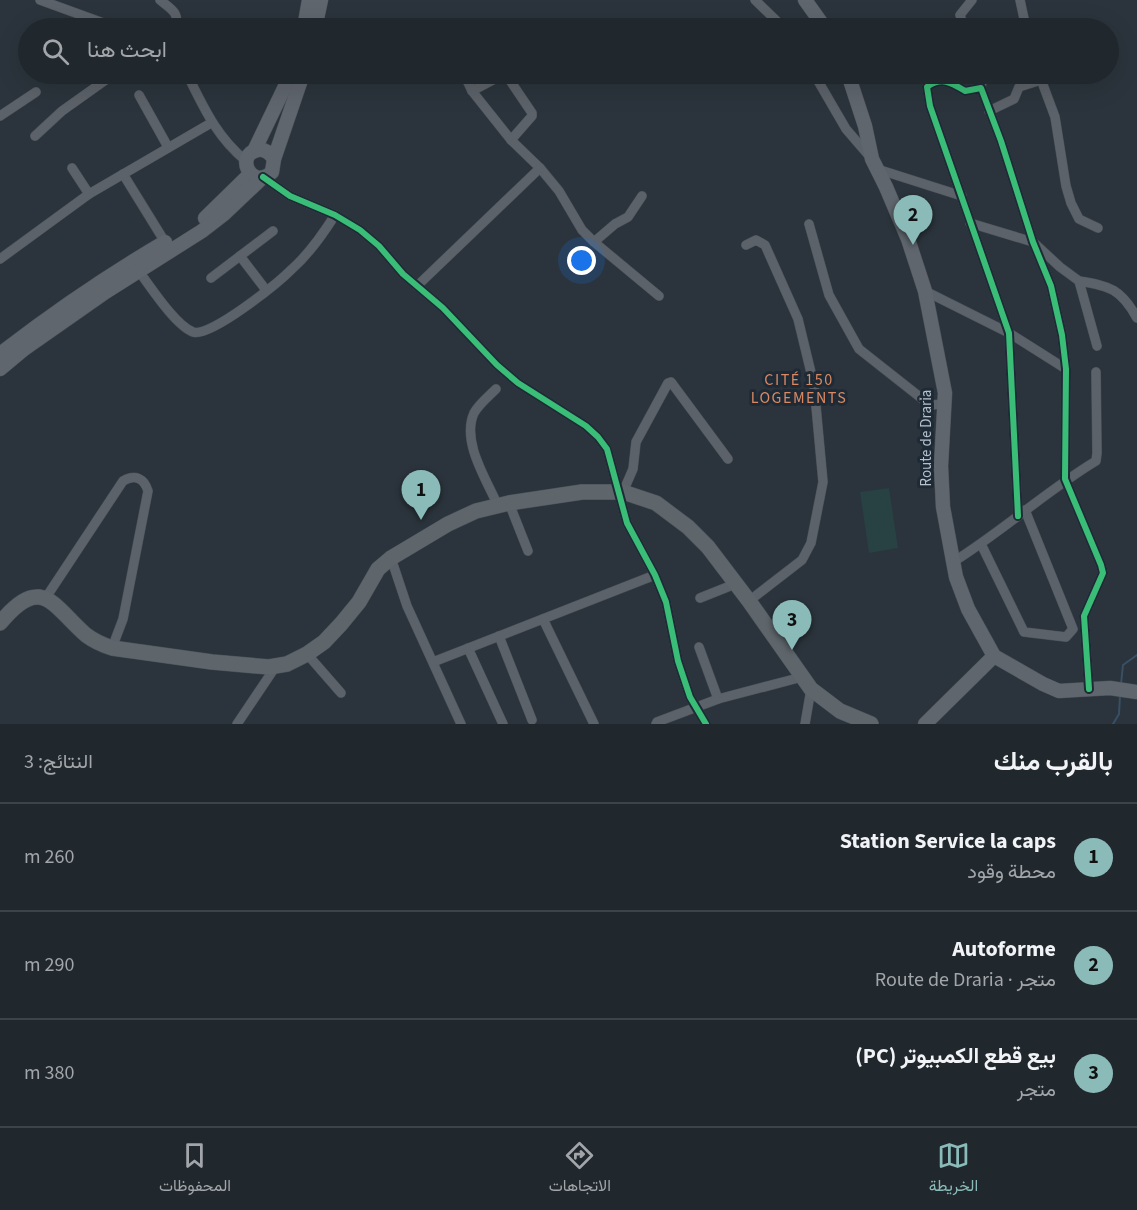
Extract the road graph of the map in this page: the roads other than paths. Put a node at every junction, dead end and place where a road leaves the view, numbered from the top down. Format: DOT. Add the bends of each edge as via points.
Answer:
graph roads {
  1 [pos="40,0"];
  2 [pos="160,0"];
  3 [pos="309,0"];
  4 [pos="321,0"];
  5 [pos="755,0"];
  6 [pos="972,0"];
  7 [pos="1020,0"];
  8 [pos="805,1"];
  9 [pos="90,18"];
  10 [pos="177,18"];
  11 [pos="306,18"];
  12 [pos="317,18"];
  13 [pos="774,18"];
  14 [pos="818,18"];
  15 [pos="961,18"];
  16 [pos="1024,18"];
  17 [pos="100,84"];
  18 [pos="193,84"];
  19 [pos="287,84"];
  20 [pos="300,84"];
  21 [pos="469,84"];
  22 [pos="484,84"];
  23 [pos="512,84"];
  24 [pos="820,84"];
  25 [pos="851,84"];
  26 [pos="931,84"];
  27 [pos="953,84"];
  28 [pos="982,84"];
  29 [pos="1025,84"];
  30 [pos="1043,84"];
  31 [pos="981,88"];
  32 [pos="472,90"];
  33 [pos="36,92"];
  34 [pos="139,95"];
  35 [pos="989,111"];
  36 [pos="0,116"];
  37 [pos="211,123"];
  38 [pos="35,136"];
  39 [pos="511,140"];
  40 [pos="168,147"];
  41 [pos="274,163"];
  42 [pos="874,164"];
  43 [pos="72,168"];
  44 [pos="255,168"];
  45 [pos="540,168"];
  46 [pos="123,174"];
  47 [pos="89,194"];
  48 [pos="290,195"];
  49 [pos="642,196"];
  50 [pos="962,196"];
  51 [pos="335,215"];
  52 [pos="970,223"];
  53 [pos="809,224"];
  54 [pos="1098,228"];
  55 [pos="273,231"];
  56 [pos="165,242"];
  57 [pos="1034,242"];
  58 [pos="594,243"];
  59 [pos="746,244"];
  60 [pos="240,256"];
  61 [pos="0,259"];
  62 [pos="138,270"];
  63 [pos="211,278"];
  64 [pos="1078,280"];
  65 [pos="417,286"];
  66 [pos="266,290"];
  67 [pos="925,291"];
  68 [pos="659,296"];
  69 [pos="1137,318"];
  70 [pos="1009,333"];
  71 [pos="1097,346"];
  72 [pos="0,354"];
  73 [pos="0,369"];
  74 [pos="1066,369"];
  75 [pos="1096,372"];
  76 [pos="496,389"];
  77 [pos="944,404"];
  78 [pos="728,459"];
  79 [pos="1065,480"];
  80 [pos="622,492"];
  81 [pos="504,505"];
  82 [pos="1022,513"];
  83 [pos="981,544"];
  84 [pos="528,551"];
  85 [pos="392,558"];
  86 [pos="953,562"];
  87 [pos="655,575"];
  88 [pos="735,584"];
  89 [pos="700,598"];
  90 [pos="45,599"];
  91 [pos="749,601"];
  92 [pos="543,619"];
  93 [pos="0,623"];
  94 [pos="1073,629"];
  95 [pos="1085,630"];
  96 [pos="499,636"];
  97 [pos="699,646"];
  98 [pos="112,648"];
  99 [pos="468,648"];
  100 [pos="307,654"];
  101 [pos="994,656"];
  102 [pos="433,662"];
  103 [pos="276,666"];
  104 [pos="807,683"];
  105 [pos="1089,689"];
  106 [pos="1137,692"];
  107 [pos="341,693"];
  108 [pos="718,699"];
  109 [pos="695,706"];
  110 [pos="532,720"];
  111 [pos="805,722"];
  112 [pos="237,724"];
  113 [pos="460,724"];
  114 [pos="504,724"];
  115 [pos="594,724"];
  116 [pos="656,724"];
  117 [pos="706,724"];
  118 [pos="816,724"];
  119 [pos="871,724"];
  120 [pos="925,724"];
  1 -- 9 [label="street"];
  2 -- 10 [label="street"];
  3 -- 11 [label="main road"];
  4 -- 12 [label="main road"];
  5 -- 13 [label="street"];
  6 -- 15 [label="street"];
  7 -- 16 [label="street"];
  8 -- 14 [label="main road"];
  17 -- 38 [label="street"];
  18 -- 37 [label="street"];
  19 -- 44 [label="main road"];
  20 -- 41 [label="main road"];
  21 -- 32 [label="street"];
  22 -- 32 [label="street"];
  23 -- 39 [label="street" via="532,116"];
  24 -- 42 [label="street" via="846,129"];
  25 -- 42 [label="main road, Route de Draria"];
  26 -- 50 [label="street" via="927,87 930,106"];
  27 -- 31 [label="street" via="965,92"];
  28 -- 31 [label="street"];
  29 -- 35 [label="street" via="1014,99"];
  30 -- 54 [label="street" via="1055,117 1071,203 1079,219"];
  31 -- 35 [label="street"];
  32 -- 39 [label="street"];
  33 -- 36 [label="street"];
  34 -- 40 [label="street"];
  35 -- 57 [label="street"];
  37 -- 40 [label="street"];
  37 -- 44 [label="street" via="231,149"];
  39 -- 45 [label="street"];
  40 -- 46 [label="street"];
  41 -- 44 [label="main road" via="268,175"];
  41 -- 44 [label="main road" via="267,151 261,149"];
  41 -- 48 [label="street"];
  42 -- 50 [label="street"];
  42 -- 67 [label="main road, Route de Draria" via="908,239"];
  43 -- 47 [label="street"];
  44 -- 48 [label="street"];
  44 -- 56 [label="main road" via="204,219"];
  44 -- 62 [label="main road" via="212,224"];
  45 -- 58 [label="street"];
  45 -- 65 [label="street"];
  46 -- 47 [label="street"];
  46 -- 56 [label="street"];
  47 -- 61 [label="street"];
  48 -- 51 [label="street"];
  49 -- 58 [label="street" via="628,217"];
  50 -- 52 [label="street"];
  51 -- 65 [label="street" via="379,246"];
  51 -- 66 [label="street" via="292,269"];
  52 -- 57 [label="street"];
  52 -- 70 [label="street"];
  53 -- 77 [label="street" via="829,295 859,350 930,405"];
  55 -- 60 [label="street"];
  56 -- 72 [label="main road" via="93,286"];
  57 -- 64 [label="street"];
  57 -- 74 [label="street" via="1051,285"];
  58 -- 68 [label="street"];
  59 -- 91 [label="street" via="756,240 765,245 798,319 814,385 823,482 811,543 802,560"];
  60 -- 63 [label="street"];
  60 -- 66 [label="street"];
  62 -- 66 [label="street" via="181,325 195,333 212,329"];
  62 -- 73 [label="main road"];
  64 -- 69 [label="street" via="1117,291"];
  64 -- 71 [label="street"];
  65 -- 80 [label="street" via="511,377 598,437 607,449"];
  67 -- 70 [label="street"];
  67 -- 77 [label="main road, Route de Draria"];
  70 -- 74 [label="street"];
  70 -- 82 [label="street"];
  74 -- 79 [label="street"];
  75 -- 79 [label="street" via="1096,460"];
  76 -- 81 [label="street" via="475,411 471,432 473,448"];
  77 -- 86 [label="main road, Route de Draria" via="943,507"];
  78 -- 80 [label="street" via="671,382 636,442 633,469"];
  79 -- 82 [label="street"];
  79 -- 95 [label="street" via="1102,573 1084,616"];
  80 -- 81 [label="main road" via="566,493"];
  80 -- 87 [label="street" via="627,523"];
  80 -- 88 [label="main road" via="656,503 674,514 708,547"];
  81 -- 84 [label="street" via="523,534"];
  81 -- 85 [label="main road" via="476,511 448,524"];
  82 -- 83 [label="street"];
  82 -- 94 [label="street"];
  83 -- 86 [label="street"];
  83 -- 94 [label="street" via="1024,632 1066,637"];
  85 -- 100 [label="main road" via="378,569 341,624"];
  85 -- 102 [label="street" via="407,606"];
  86 -- 101 [label="main road, Route de Draria" via="969,609"];
  87 -- 92 [label="street"];
  87 -- 109 [label="street" via="666,602 678,661"];
  88 -- 89 [label="street"];
  88 -- 91 [label="main road"];
  90 -- 93 [label="main road" via="23,601"];
  90 -- 98 [label="main road" via="87,635"];
  90 -- 98 [label="street" via="123,481 130,477 146,483 148,491 123,619"];
  91 -- 104 [label="main road"];
  92 -- 96 [label="street"];
  92 -- 115 [label="street"];
  94 -- 95 [label="street"];
  95 -- 105 [label="street"];
  96 -- 99 [label="street"];
  96 -- 110 [label="street"];
  97 -- 108 [label="street"];
  98 -- 103 [label="main road" via="212,662"];
  99 -- 102 [label="street"];
  99 -- 114 [label="street"];
  100 -- 103 [label="main road"];
  100 -- 107 [label="street"];
  101 -- 105 [label="main road" via="1059,691"];
  101 -- 120 [label="main road"];
  102 -- 113 [label="street"];
  103 -- 112 [label="street"];
  104 -- 108 [label="street"];
  104 -- 111 [label="street"];
  104 -- 119 [label="main road" via="840,711"];
  105 -- 106 [label="main road"];
  108 -- 109 [label="street"];
  109 -- 116 [label="street"];
  109 -- 117 [label="street"];
  111 -- 118 [label="street"];
}
